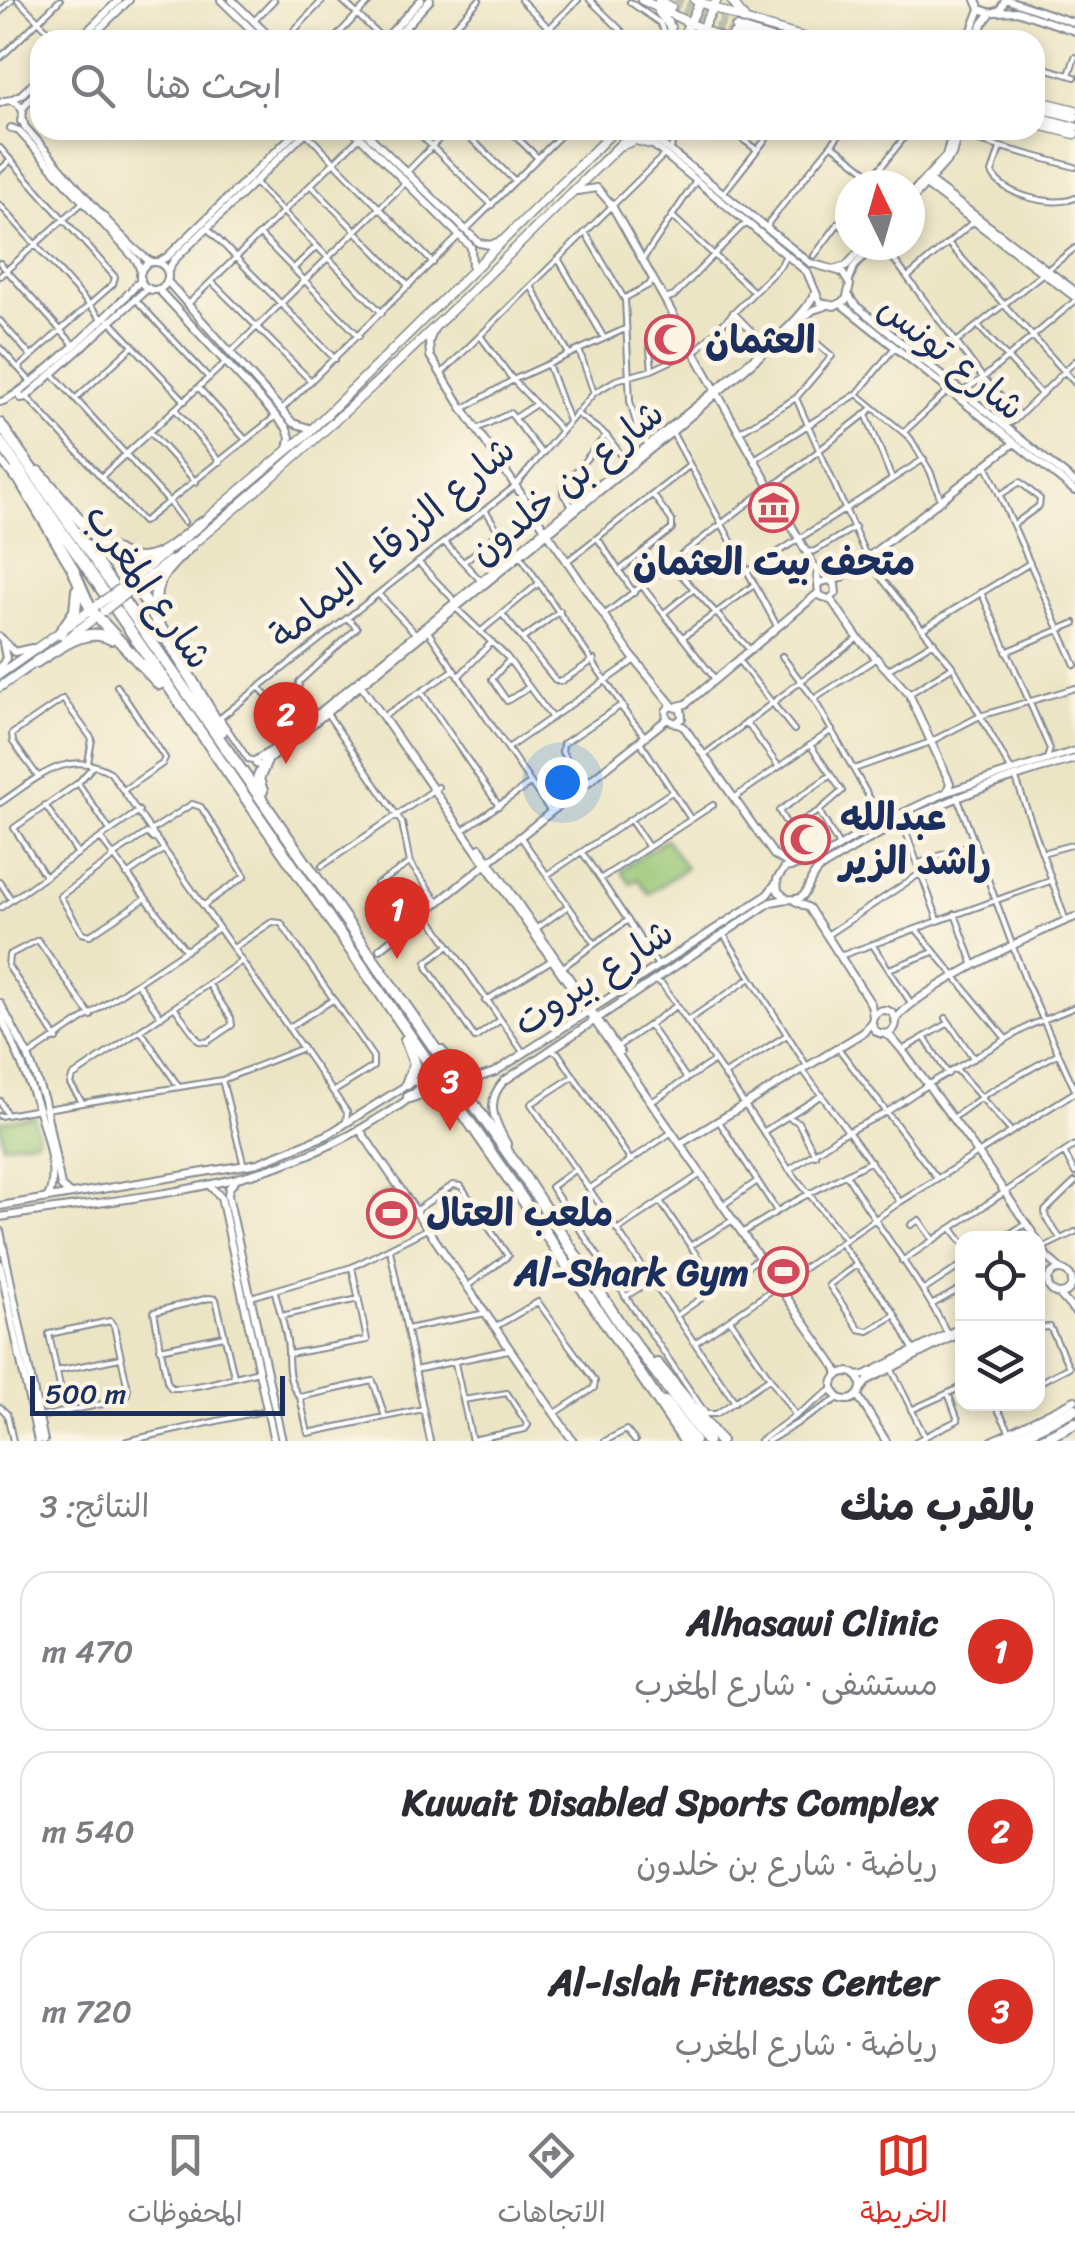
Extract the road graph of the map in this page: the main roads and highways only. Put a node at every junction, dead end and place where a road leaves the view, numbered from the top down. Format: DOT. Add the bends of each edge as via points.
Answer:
graph roads {
  1 [pos="642,0"];
  2 [pos="731,0"];
  3 [pos="699,1"];
  4 [pos="658,4"];
  5 [pos="715,4"];
  6 [pos="671,7"];
  7 [pos="748,22"];
  8 [pos="690,24"];
  9 [pos="669,30"];
  10 [pos="687,30"];
  11 [pos="702,30"];
  12 [pos="777,30"];
  13 [pos="1045,106"];
  14 [pos="1075,114"];
  15 [pos="1045,122"];
  16 [pos="1075,130"];
  17 [pos="605,140"];
  18 [pos="624,140"];
  19 [pos="635,140"];
  20 [pos="615,149"];
  21 [pos="0,424"];
  22 [pos="0,443"];
  23 [pos="15,445"];
  24 [pos="201,523"];
  25 [pos="95,536"];
  26 [pos="191,545"];
  27 [pos="68,560"];
  28 [pos="131,586"];
  29 [pos="97,611"];
  30 [pos="60,633"];
  31 [pos="175,652"];
  32 [pos="138,661"];
  33 [pos="36,662"];
  34 [pos="0,671"];
  35 [pos="0,687"];
  36 [pos="208,748"];
  37 [pos="261,761"];
  38 [pos="242,770"];
  39 [pos="274,814"];
  40 [pos="372,983"];
  41 [pos="407,1084"];
  42 [pos="409,1098"];
  43 [pos="511,1182"];
  44 [pos="605,1320"];
  45 [pos="622,1327"];
  46 [pos="1075,1409"];
  47 [pos="1075,1423"];
  48 [pos="1008,1438"];
  49 [pos="684,1441"];
  50 [pos="694,1441"];
  51 [pos="706,1441"];
  52 [pos="720,1441"];
  53 [pos="1038,1441"];
  1 -- 4 [label="main road"];
  2 -- 7 [label="main road"];
  3 -- 5 [label="main road"];
  3 -- 8 [label="main road"];
  4 -- 6 [label="main road"];
  4 -- 8 [label="main road"];
  4 -- 9 [label="main road"];
  5 -- 7 [label="main road"];
  5 -- 11 [label="main road"];
  7 -- 12 [label="main road"];
  8 -- 10 [label="main road"];
  8 -- 11 [label="main road"];
  13 -- 14 [label="main road"];
  15 -- 16 [label="main road"];
  17 -- 24 [label="main road" via="314,429"];
  18 -- 20 [label="main road"];
  19 -- 20 [label="main road"];
  20 -- 26 [label="main road" via="348,409"];
  21 -- 23 [label="highway, شارع المغرب"];
  22 -- 27 [label="highway"];
  22 -- 36 [label="highway, شارع المغرب"];
  23 -- 25 [label="highway"];
  23 -- 38 [label="highway, شارع المغرب"];
  24 -- 25 [label="highway" via="148,560 124,558"];
  24 -- 28 [label="main road"];
  25 -- 28 [label="highway"];
  26 -- 28 [label="main road"];
  26 -- 31 [label="highway" via="158,579 155,594"];
  27 -- 29 [label="highway"];
  27 -- 30 [label="highway" via="78,602"];
  28 -- 29 [label="main road, bridge"];
  28 -- 31 [label="highway"];
  29 -- 30 [label="main road"];
  29 -- 32 [label="highway"];
  29 -- 33 [label="main road"];
  30 -- 34 [label="main road"];
  31 -- 38 [label="highway"];
  32 -- 33 [label="highway" via="94,633"];
  32 -- 36 [label="highway"];
  33 -- 35 [label="main road"];
  36 -- 40 [label="highway, شارع المغرب"];
  37 -- 39 [label="highway" via="258,779"];
  38 -- 39 [label="highway, شارع المغرب"];
  39 -- 45 [label="highway, شارع المغرب"];
  40 -- 41 [label="highway" via="411,1049"];
  40 -- 43 [label="highway, شارع المغرب"];
  42 -- 43 [label="highway" via="440,1092"];
  43 -- 44 [label="highway, شارع المغرب"];
  44 -- 49 [label="highway"];
  44 -- 50 [label="highway"];
  45 -- 51 [label="highway"];
  45 -- 52 [label="highway"];
  46 -- 48 [label="highway"];
  47 -- 53 [label="highway"];
}
